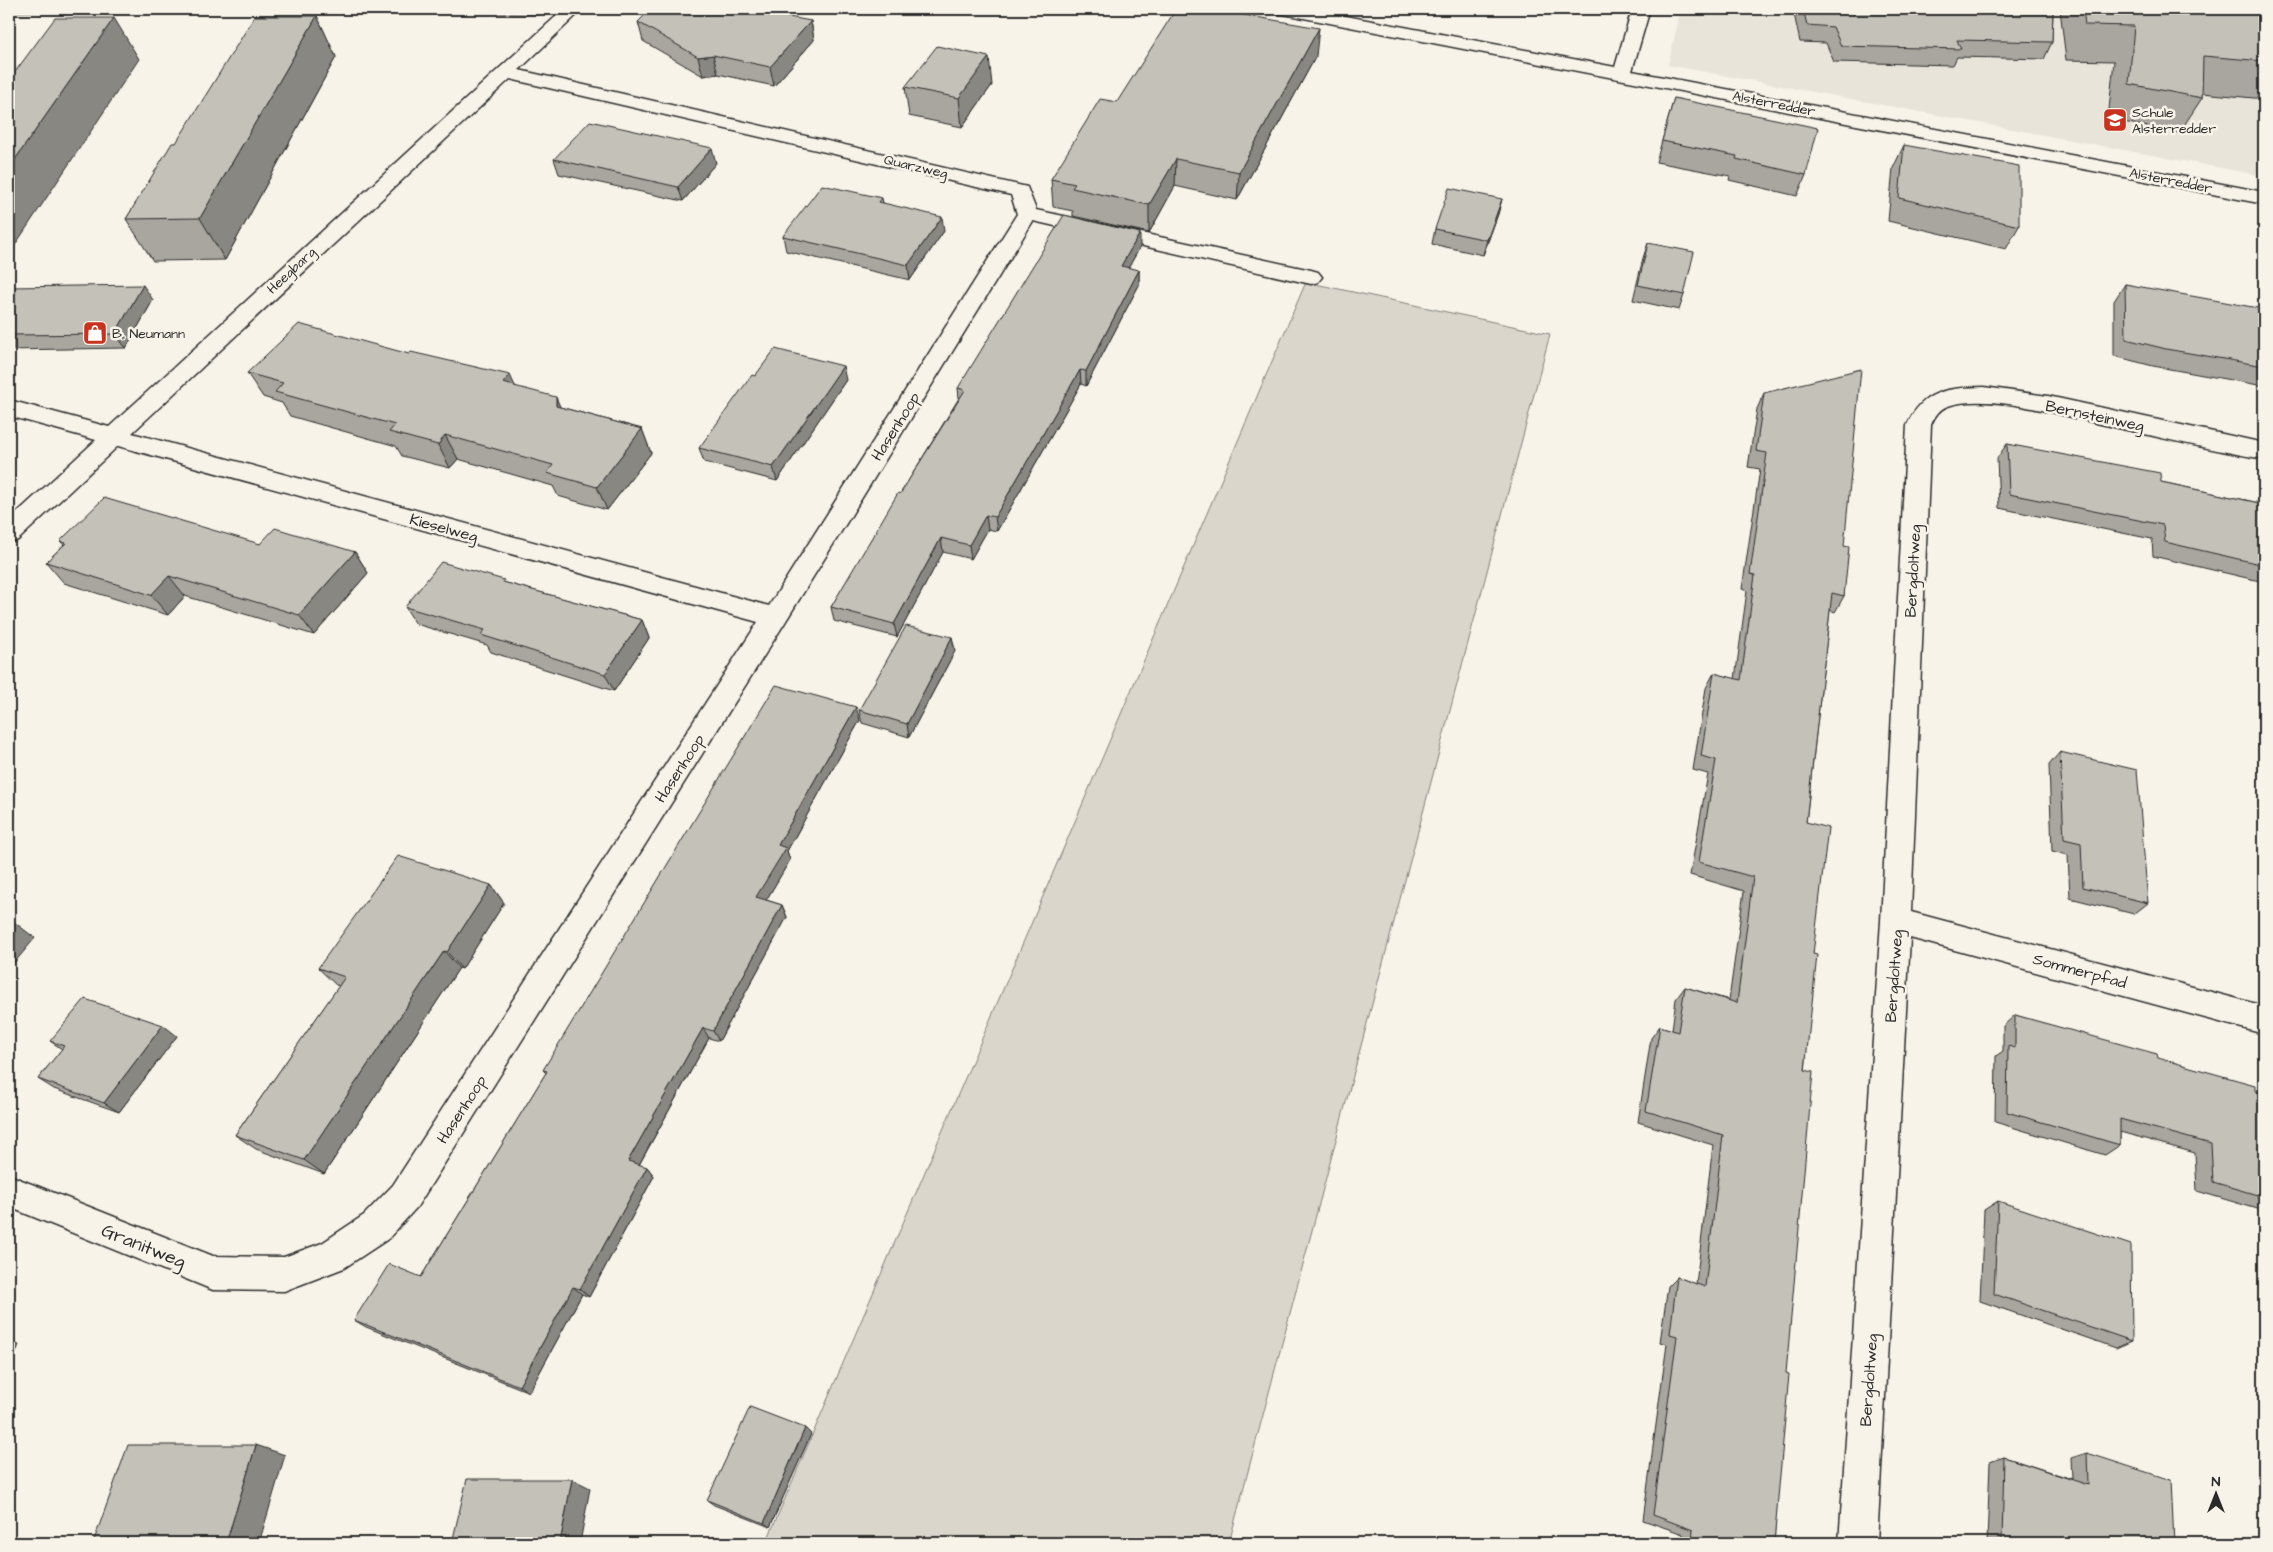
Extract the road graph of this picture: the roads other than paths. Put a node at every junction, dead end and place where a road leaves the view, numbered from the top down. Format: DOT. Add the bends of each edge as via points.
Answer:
graph roads {
  1 [pos="574,9"];
  2 [pos="1283,9"];
  3 [pos="1640,9"];
  4 [pos="504,72"];
  5 [pos="1622,74"];
  6 [pos="2264,198"];
  7 [pos="1027,214"];
  8 [pos="1311,277"];
  9 [pos="9,408"];
  10 [pos="1926,409"];
  11 [pos="113,436"];
  12 [pos="2264,451"];
  13 [pos="9,534"];
  14 [pos="775,617"];
  15 [pos="1896,921"];
  16 [pos="2264,1020"];
  17 [pos="9,1191"];
  18 [pos="284,1274"];
  19 [pos="1858,1543"];
  1 -- 4 [label="street, Heegbarg"];
  2 -- 5 [label="street, Alsterredder"];
  3 -- 5 [label="street"];
  4 -- 7 [label="street, Quarzweg" via="1020,190"];
  4 -- 11 [label="street, Heegbarg"];
  5 -- 6 [label="street, Alsterredder"];
  7 -- 8 [label="street"];
  7 -- 14 [label="street, Hasenhoop"];
  9 -- 11 [label="street, Kieselweg"];
  10 -- 12 [label="street, Bernsteinweg" via="1942,400 1964,395 2009,398"];
  10 -- 15 [label="street, Bergdoltweg" via="1919,425"];
  11 -- 13 [label="street, Heegbarg"];
  11 -- 14 [label="street, Kieselweg"];
  14 -- 18 [label="street, Hasenhoop" via="405,1196 376,1227 332,1256"];
  15 -- 16 [label="street, Sommerpfad"];
  15 -- 19 [label="street, Bergdoltweg"];
  17 -- 18 [label="street, Granitweg" via="213,1273"];
}
